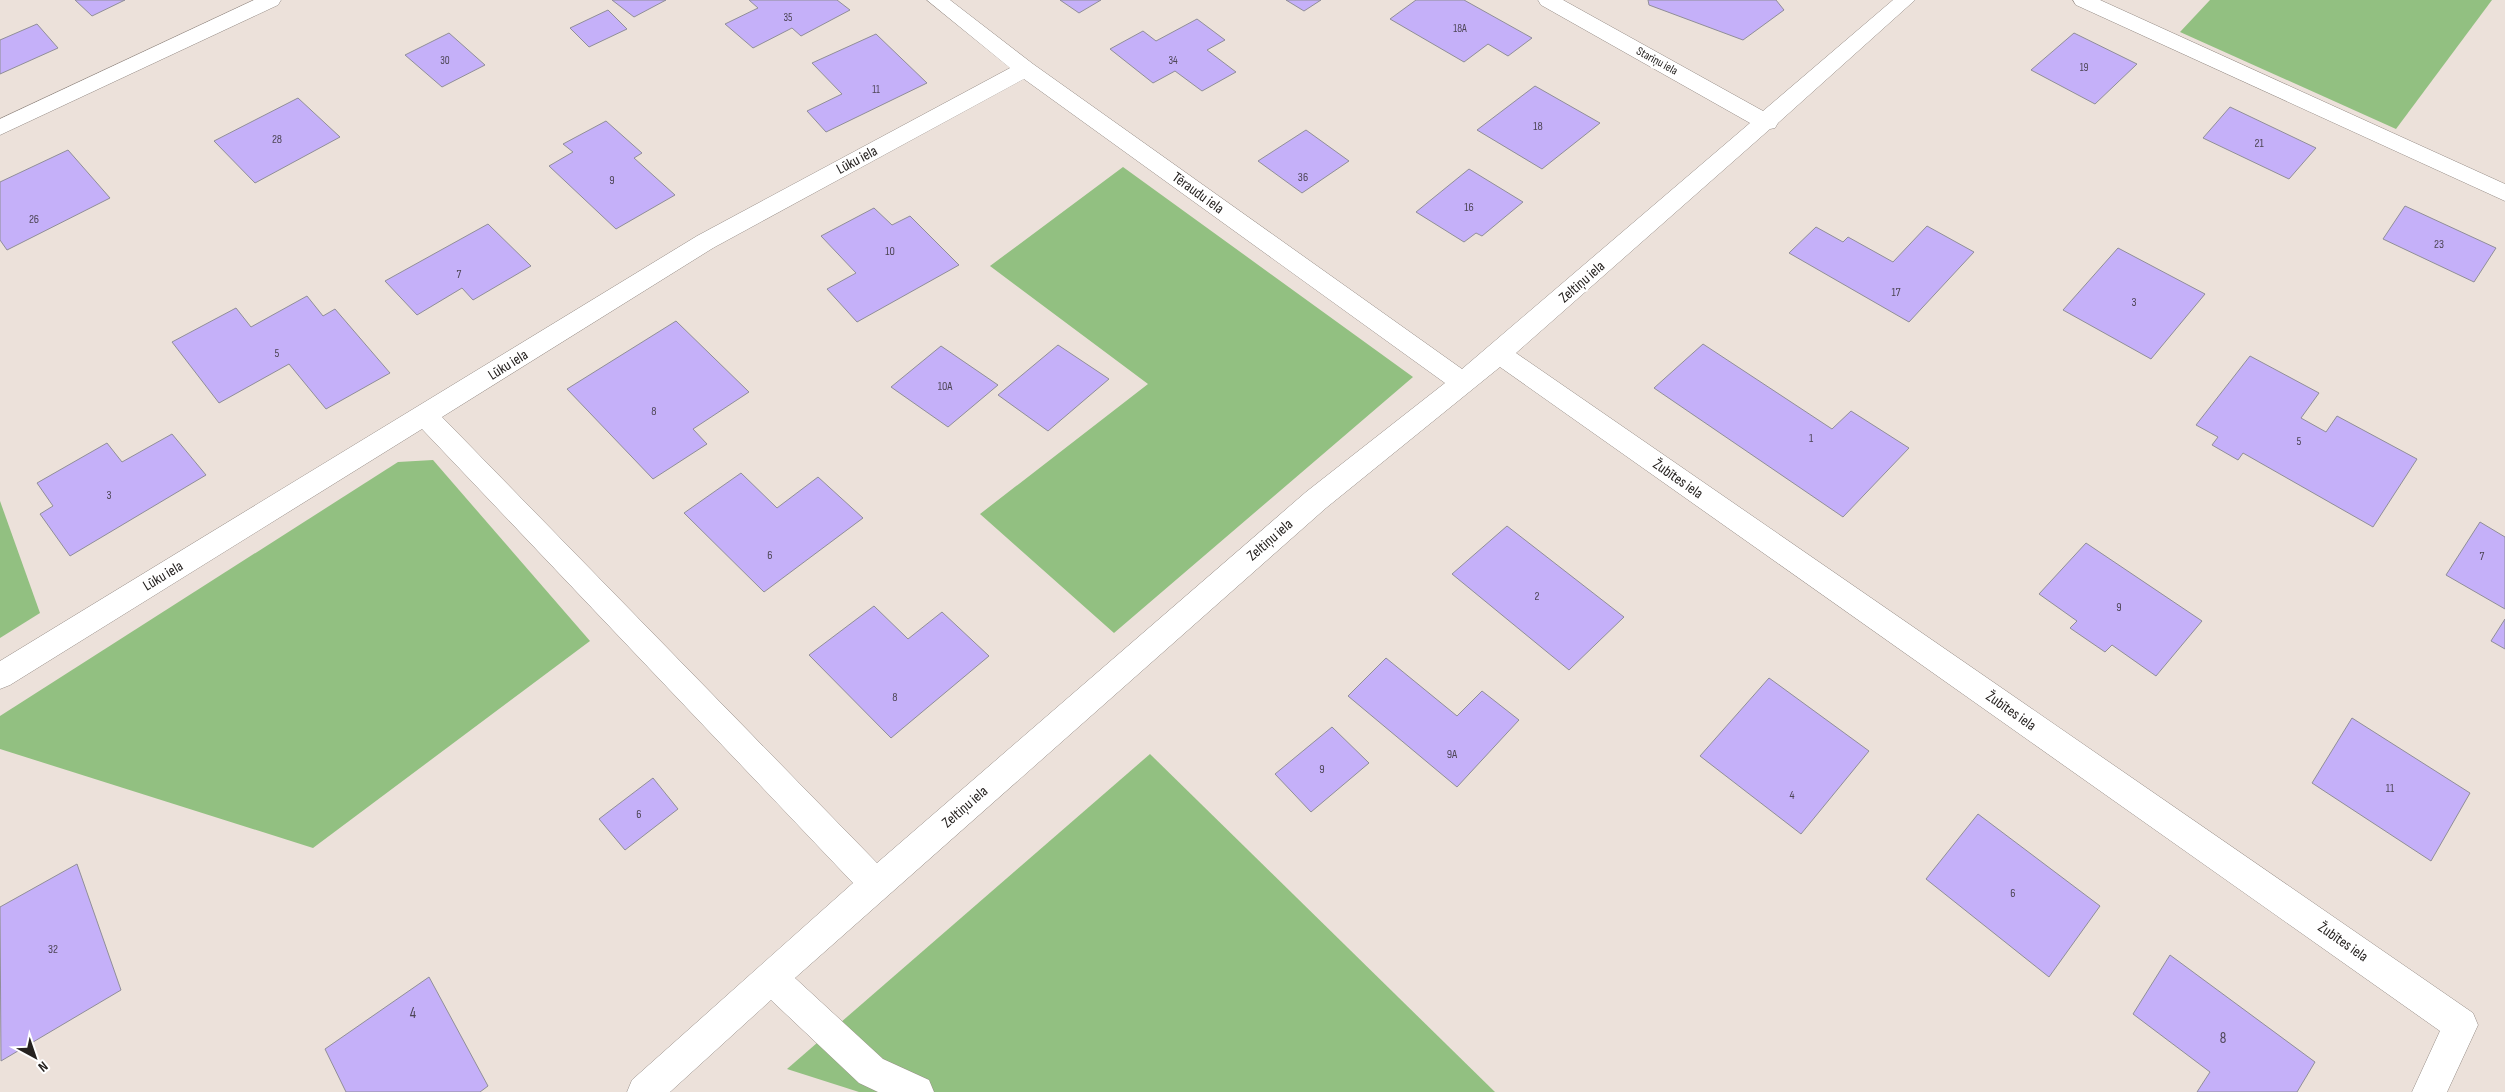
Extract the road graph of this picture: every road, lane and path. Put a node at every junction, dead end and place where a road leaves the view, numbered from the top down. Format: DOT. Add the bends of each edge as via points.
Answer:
graph roads {
  1 [pos="271,0"];
  2 [pos="937,0"];
  3 [pos="1548,0"];
  4 [pos="1905,0"];
  5 [pos="2083,0"];
  6 [pos="1025,69"];
  7 [pos="1767,123"];
  8 [pos="0,128"];
  9 [pos="2505,193"];
  10 [pos="1499,354"];
  11 [pos="1463,383"];
  12 [pos="425,416"];
  13 [pos="0,676"];
  14 [pos="876,884"];
  15 [pos="772,979"];
  16 [pos="644,1092"];
  17 [pos="917,1092"];
  18 [pos="2429,1092"];
  1 -- 8 [label="street"];
  2 -- 6 [label="street, Tēraudu iela"];
  3 -- 7 [label="street, Stariņu iela"];
  4 -- 7 [label="street, Zeltiņu iela"];
  5 -- 9 [label="street"];
  6 -- 11 [label="street, Tēraudu iela"];
  6 -- 12 [label="street, Lūku iela" via="705,242"];
  7 -- 10 [label="street, Zeltiņu iela"];
  10 -- 11 [label="street, Zeltiņu iela"];
  10 -- 18 [label="street, Žubītes iela" via="2462,1025"];
  11 -- 14 [label="street, Zeltiņu iela" via="1316,500"];
  12 -- 13 [label="street, Lūku iela"];
  12 -- 14 [label="street"];
  14 -- 15 [label="street, Zeltiņu iela"];
  15 -- 16 [label="street, Zeltiņu iela"];
  15 -- 17 [label="street" via="870,1071"];
}
